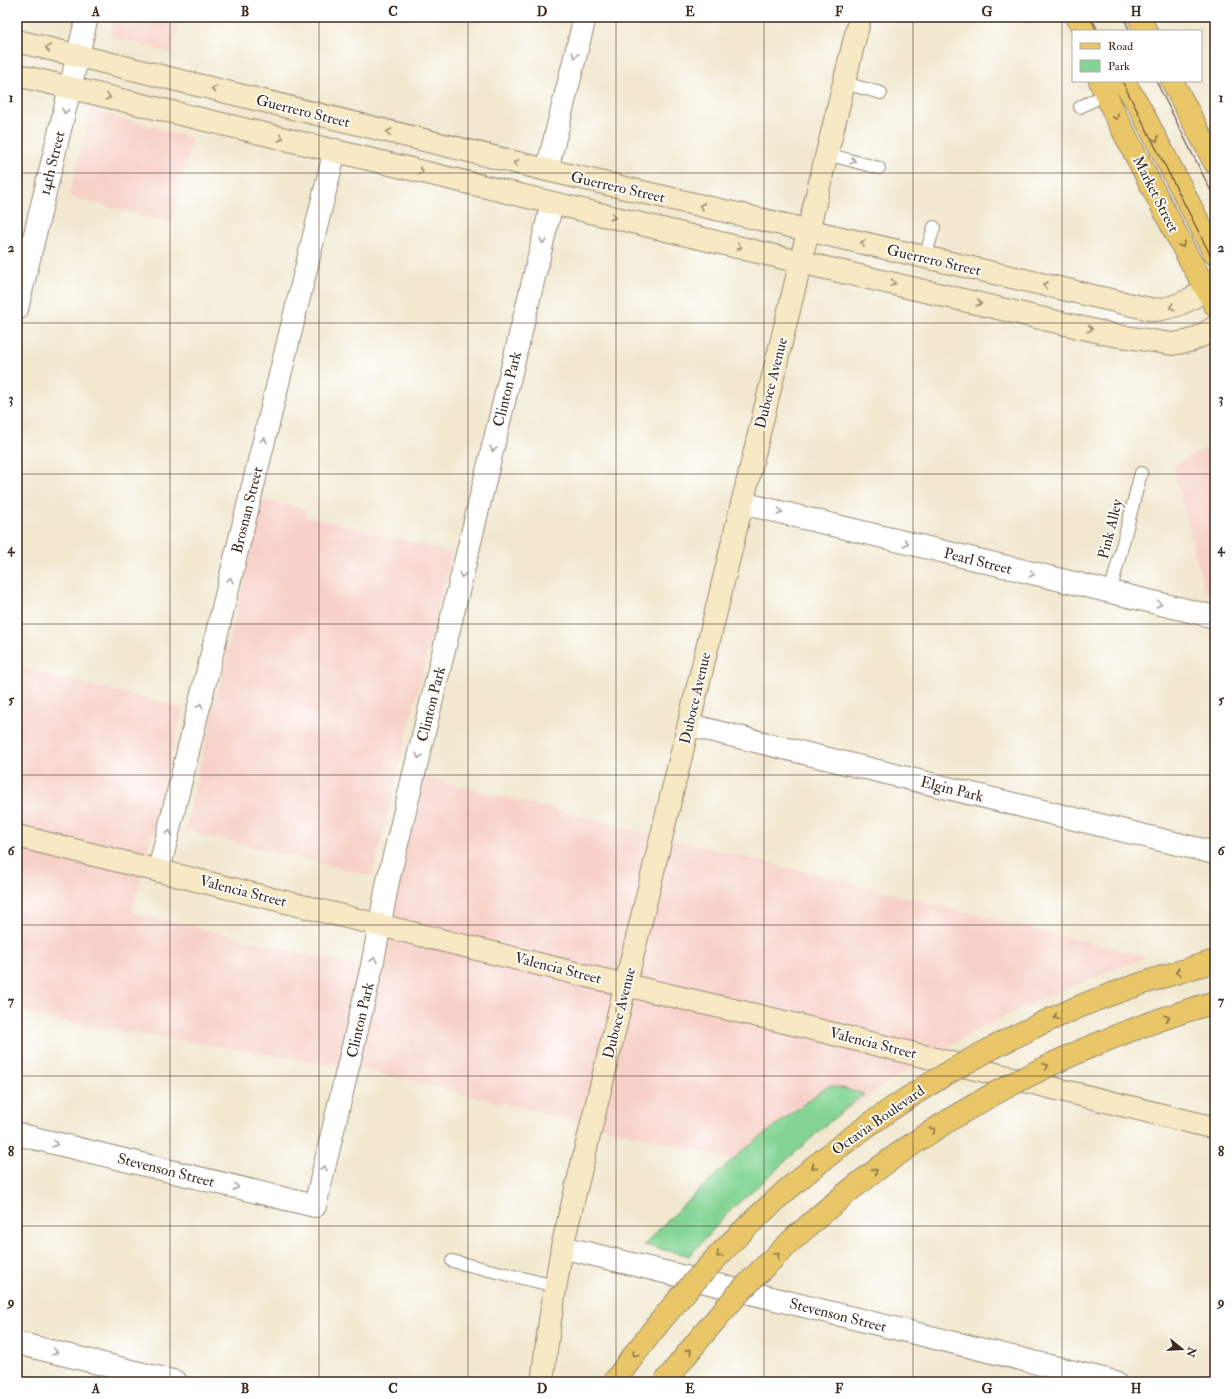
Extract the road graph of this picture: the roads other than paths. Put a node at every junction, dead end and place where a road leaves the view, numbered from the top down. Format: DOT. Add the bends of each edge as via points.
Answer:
graph roads {
  1 [pos="87,17"];
  2 [pos="585,17"];
  3 [pos="860,17"];
  4 [pos="1076,17"];
  5 [pos="1139,17"];
  6 [pos="1081,30"];
  7 [pos="1085,30"];
  8 [pos="1146,30"];
  9 [pos="17,41"];
  10 [pos="78,56"];
  11 [pos="17,75"];
  12 [pos="844,82"];
  13 [pos="1124,82"];
  14 [pos="1173,82"];
  15 [pos="1103,88"];
  16 [pos="70,89"];
  17 [pos="881,93"];
  18 [pos="1080,107"];
  19 [pos="335,150"];
  20 [pos="827,154"];
  21 [pos="1215,163"];
  22 [pos="879,168"];
  23 [pos="547,170"];
  24 [pos="552,203"];
  25 [pos="934,227"];
  26 [pos="808,230"];
  27 [pos="1215,254"];
  28 [pos="925,257"];
  29 [pos="800,262"];
  30 [pos="1212,292"];
  31 [pos="17,309"];
  32 [pos="1215,327"];
  33 [pos="1141,473"];
  34 [pos="742,503"];
  35 [pos="1110,593"];
  36 [pos="1215,617"];
  37 [pos="689,725"];
  38 [pos="17,836"];
  39 [pos="1215,853"];
  40 [pos="159,870"];
  41 [pos="381,924"];
  42 [pos="1215,961"];
  43 [pos="626,984"];
  44 [pos="1215,1002"];
  45 [pos="1215,1128"];
  46 [pos="17,1134"];
  47 [pos="315,1206"];
  48 [pos="562,1247"];
  49 [pos="452,1260"];
  50 [pos="555,1286"];
  51 [pos="17,1342"];
  52 [pos="176,1382"];
  53 [pos="542,1382"];
  54 [pos="614,1382"];
  55 [pos="665,1382"];
  56 [pos="1115,1382"];
  1 -- 10 [label="street, 14th Street"];
  2 -- 23 [label="street, one-way"];
  3 -- 12 [label="main road, Duboce Avenue"];
  4 -- 6 [label="main road"];
  4 -- 7 [label="main road"];
  5 -- 8 [label="main road"];
  10 -- 9 [label="main road, Guerrero Street, one-way"];
  10 -- 16 [label="street, 14th Street"];
  23 -- 10 [label="main road, Guerrero Street, one-way"];
  11 -- 16 [label="main road, Guerrero Street"];
  12 -- 17 [label="lane"];
  12 -- 20 [label="main road, Duboce Avenue"];
  13 -- 27 [label="main road, Market Street, one-way" via="1138,104"];
  14 -- 21 [label="main road"];
  15 -- 18 [label="lane"];
  15 -- 30 [label="main road, Market Street, one-way" via="1179,241"];
  16 -- 19 [label="main road, Guerrero Street, one-way"];
  16 -- 31 [label="street, 14th Street, one-way"];
  19 -- 24 [label="main road, Guerrero Street, one-way"];
  40 -- 19 [label="street, Brosnan Street, one-way"];
  20 -- 22 [label="lane, one-way"];
  20 -- 26 [label="main road, Duboce Avenue"];
  26 -- 23 [label="main road, Guerrero Street, one-way"];
  24 -- 29 [label="main road, Guerrero Street, one-way"];
  24 -- 41 [label="street, Clinton Park, one-way" via="388,881"];
  25 -- 28 [label="lane"];
  28 -- 26 [label="main road, Guerrero Street, one-way"];
  26 -- 29 [label="main road, Duboce Avenue"];
  30 -- 28 [label="main road, Guerrero Street, one-way" via="1168,309 1154,310"];
  29 -- 32 [label="main road, Guerrero Street, one-way" via="1113,335 1172,344 1190,341"];
  29 -- 34 [label="main road, Duboce Avenue"];
  33 -- 35 [label="lane, Pink Alley"];
  34 -- 35 [label="street, Pearl Street, one-way"];
  34 -- 37 [label="main road, Duboce Avenue"];
  35 -- 36 [label="street, Pearl Street, one-way"];
  37 -- 39 [label="street, Elgin Park"];
  37 -- 43 [label="main road, Duboce Avenue"];
  38 -- 40 [label="main road, Valencia Street"];
  40 -- 41 [label="main road, Valencia Street"];
  41 -- 43 [label="main road, Valencia Street"];
  47 -- 41 [label="street, Clinton Park, one-way"];
  42 -- 54 [label="main road, Octavia Boulevard, one-way, bridge" via="1122,990 1076,1008 963,1064 878,1117 793,1183 706,1267 668,1310"];
  43 -- 45 [label="main road, Valencia Street"];
  43 -- 48 [label="main road, Duboce Avenue"];
  55 -- 44 [label="main road, one-way, bridge" via="705,1331 775,1256 815,1219 900,1151 954,1116 1044,1067 1140,1027"];
  46 -- 47 [label="street, Stevenson Street, one-way"];
  48 -- 50 [label="main road, Duboce Avenue"];
  48 -- 56 [label="street, Stevenson Street"];
  49 -- 50 [label="lane"];
  50 -- 53 [label="main road, Duboce Avenue"];
  51 -- 52 [label="street, one-way"];
}
